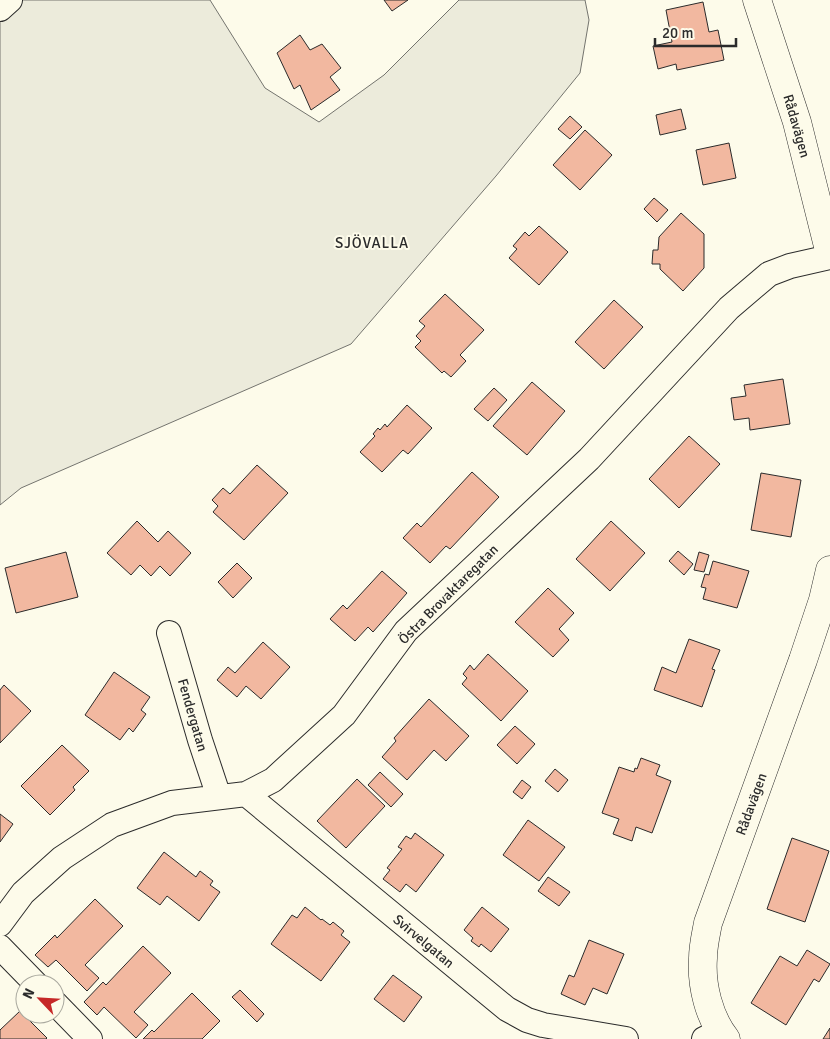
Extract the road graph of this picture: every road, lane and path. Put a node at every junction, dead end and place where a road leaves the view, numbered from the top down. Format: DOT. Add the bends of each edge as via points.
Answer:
graph roads {
  1 [pos="10,0"];
  2 [pos="758,0"];
  3 [pos="0,9"];
  4 [pos="830,256"];
  5 [pos="830,570"];
  6 [pos="169,633"];
  7 [pos="246,794"];
  8 [pos="219,797"];
  9 [pos="0,924"];
  10 [pos="0,947"];
  11 [pos="26,974"];
  12 [pos="65,1013"];
  13 [pos="717,1036"];
  14 [pos="90,1039"];
  15 [pos="626,1039"];
  1 -- 3 [label="street"];
  2 -- 4 [label="street, Rådavägen" via="796,122"];
  4 -- 7 [label="street, Östra Brovaktaregatan" via="769,274 729,308 588,459 406,631 344,715 273,780"];
  5 -- 13 [label="street, Rådavägen" via="803,660 708,923 703,958 704,984"];
  6 -- 8 [label="street, Fendergatan"];
  7 -- 8 [label="street, Östra Brovaktaregatan"];
  7 -- 15 [label="street, Svirvelgatan" via="507,1009 543,1025"];
  8 -- 9 [label="street, Östra Brovaktaregatan" via="172,803 112,825 62,858 23,893"];
  10 -- 11 [label="street"];
  12 -- 14 [label="street"];
}
